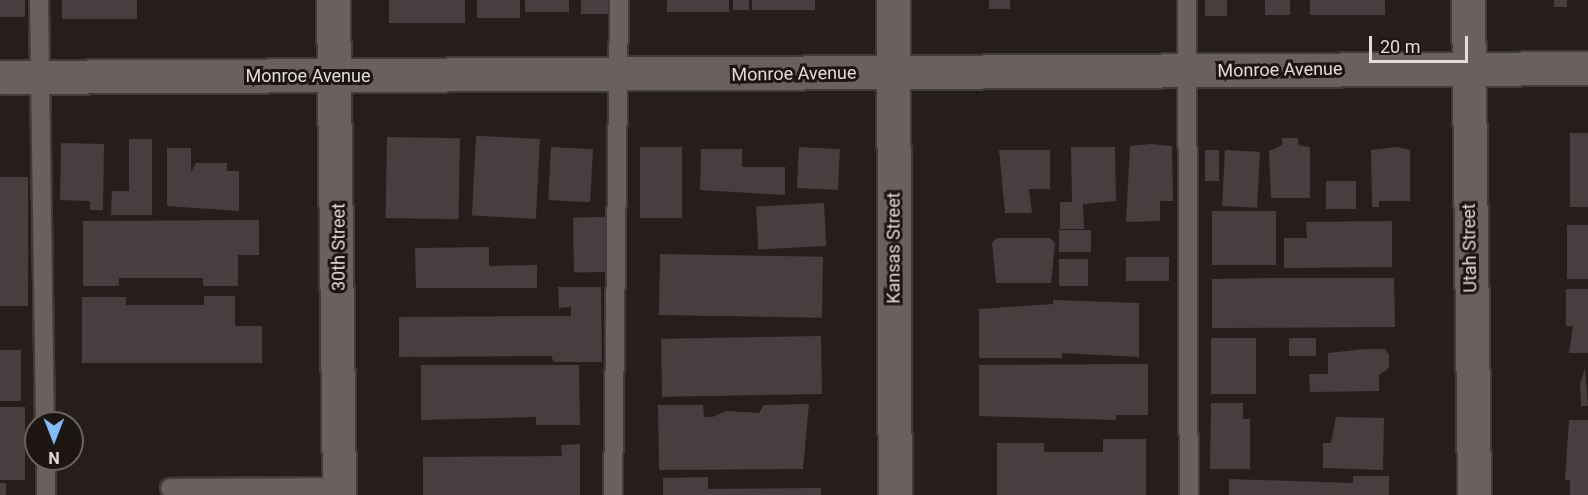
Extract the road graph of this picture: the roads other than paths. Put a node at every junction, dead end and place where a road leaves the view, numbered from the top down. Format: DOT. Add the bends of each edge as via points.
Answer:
graph roads {
  1 [pos="39,0"];
  2 [pos="333,0"];
  3 [pos="619,0"];
  4 [pos="892,0"];
  5 [pos="1187,0"];
  6 [pos="1468,0"];
  7 [pos="1468,68"];
  8 [pos="1588,68"];
  9 [pos="1188,71"];
  10 [pos="892,72"];
  11 [pos="336,76"];
  12 [pos="0,77"];
  13 [pos="39,77"];
  14 [pos="619,77"];
  15 [pos="45,411"];
  16 [pos="46,471"];
  17 [pos="170,488"];
  18 [pos="339,491"];
  19 [pos="46,495"];
  20 [pos="614,495"];
  21 [pos="895,495"];
  22 [pos="1189,495"];
  23 [pos="1473,495"];
  1 -- 13 [label="lane"];
  2 -- 11 [label="street, 30th Street"];
  3 -- 14 [label="lane"];
  4 -- 10 [label="street, Kansas Street"];
  5 -- 9 [label="lane"];
  6 -- 7 [label="street, Utah Street"];
  7 -- 8 [label="street, Monroe Avenue"];
  7 -- 9 [label="street, Monroe Avenue"];
  7 -- 23 [label="street, Utah Street"];
  9 -- 10 [label="street, Monroe Avenue"];
  9 -- 22 [label="lane"];
  10 -- 14 [label="street, Monroe Avenue"];
  10 -- 21 [label="street, Kansas Street"];
  11 -- 13 [label="street, Monroe Avenue"];
  11 -- 14 [label="street, Monroe Avenue"];
  11 -- 18 [label="street, 30th Street"];
  12 -- 13 [label="street, Monroe Avenue"];
  13 -- 15 [label="lane"];
  14 -- 20 [label="lane"];
  16 -- 19 [label="lane"];
  17 -- 18 [label="lane"];
}
